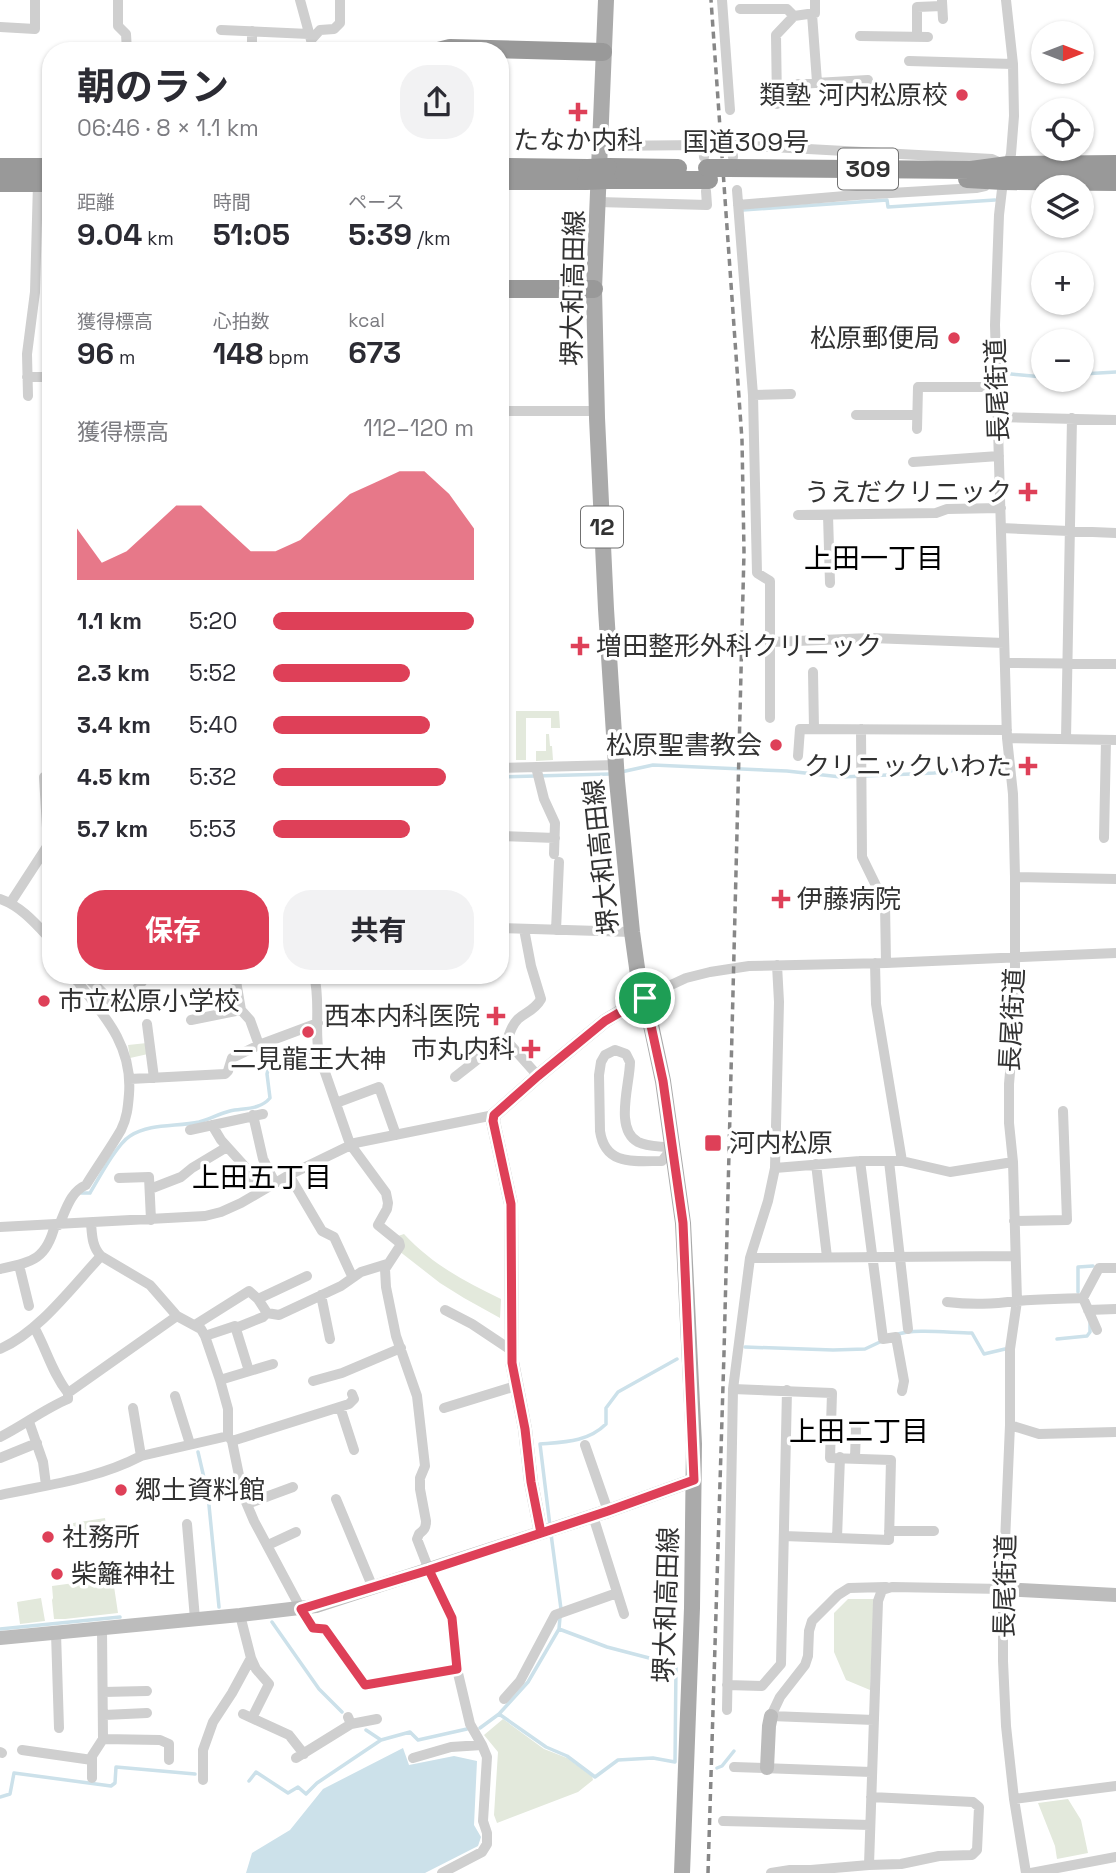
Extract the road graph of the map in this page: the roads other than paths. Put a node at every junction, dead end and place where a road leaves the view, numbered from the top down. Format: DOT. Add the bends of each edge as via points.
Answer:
graph roads {
  1 [pos="35,0"];
  2 [pos="118,0"];
  3 [pos="300,0"];
  4 [pos="340,0"];
  5 [pos="606,0"];
  6 [pos="722,0"];
  7 [pos="815,0"];
  8 [pos="1006,0"];
  9 [pos="942,3"];
  10 [pos="740,9"];
  11 [pos="812,14"];
  12 [pos="794,16"];
  13 [pos="943,19"];
  14 [pos="0,27"];
  15 [pos="221,30"];
  16 [pos="252,31"];
  17 [pos="860,36"];
  18 [pos="126,42"];
  19 [pos="252,42"];
  20 [pos="311,42"];
  21 [pos="509,50"];
  22 [pos="603,52"];
  23 [pos="909,61"];
  24 [pos="1013,64"];
  25 [pos="868,80"];
  26 [pos="817,82"];
  27 [pos="798,84"];
  28 [pos="777,104"];
  29 [pos="730,110"];
  30 [pos="601,146"];
  31 [pos="1116,164"];
  32 [pos="0,167"];
  33 [pos="42,167"];
  34 [pos="509,168"];
  35 [pos="1005,173"];
  36 [pos="587,174"];
  37 [pos="707,174"];
  38 [pos="732,174"];
  39 [pos="509,180"];
  40 [pos="1116,182"];
  41 [pos="0,183"];
  42 [pos="42,183"];
  43 [pos="598,202"];
  44 [pos="738,205"];
  45 [pos="42,213"];
  46 [pos="509,289"];
  47 [pos="594,289"];
  48 [pos="27,377"];
  49 [pos="42,377"];
  50 [pos="997,387"];
  51 [pos="791,394"];
  52 [pos="753,395"];
  53 [pos="28,396"];
  54 [pos="509,411"];
  55 [pos="597,411"];
  56 [pos="856,415"];
  57 [pos="917,415"];
  58 [pos="998,417"];
  59 [pos="1072,418"];
  60 [pos="1116,420"];
  61 [pos="917,429"];
  62 [pos="999,456"];
  63 [pos="913,462"];
  64 [pos="1001,508"];
  65 [pos="798,515"];
  66 [pos="828,515"];
  67 [pos="1002,528"];
  68 [pos="1069,531"];
  69 [pos="1116,533"];
  70 [pos="830,583"];
  71 [pos="771,642"];
  72 [pos="1004,643"];
  73 [pos="1005,663"];
  74 [pos="1066,663"];
  75 [pos="1116,664"];
  76 [pos="813,672"];
  77 [pos="770,718"];
  78 [pos="814,729"];
  79 [pos="861,729"];
  80 [pos="1007,734"];
  81 [pos="1066,739"];
  82 [pos="1111,740"];
  83 [pos="798,756"];
  84 [pos="509,769"];
  85 [pos="617,772"];
  86 [pos="538,774"];
  87 [pos="509,836"];
  88 [pos="555,838"];
  89 [pos="1104,838"];
  90 [pos="42,855"];
  91 [pos="1015,877"];
  92 [pos="1116,879"];
  93 [pos="5,901"];
  94 [pos="509,928"];
  95 [pos="524,929"];
  96 [pos="556,930"];
  97 [pos="42,931"];
  98 [pos="632,932"];
  99 [pos="1116,953"];
  100 [pos="1015,956"];
  101 [pos="874,963"];
  102 [pos="886,963"];
  103 [pos="777,965"];
  104 [pos="79,984"];
  105 [pos="94,984"];
  106 [pos="140,984"];
  107 [pos="237,984"];
  108 [pos="316,984"];
  109 [pos="645,998"];
  110 [pos="242,1010"];
  111 [pos="191,1020"];
  112 [pos="318,1023"];
  113 [pos="147,1024"];
  114 [pos="507,1041"];
  115 [pos="259,1045"];
  116 [pos="538,1076"];
  117 [pos="454,1077"];
  118 [pos="154,1078"];
  119 [pos="130,1079"];
  120 [pos="336,1103"];
  121 [pos="1063,1111"];
  122 [pos="494,1115"];
  123 [pos="212,1125"];
  124 [pos="190,1130"];
  125 [pos="396,1135"];
  126 [pos="350,1144"];
  127 [pos="227,1147"];
  128 [pos="672,1148"];
  129 [pos="860,1161"];
  130 [pos="889,1161"];
  131 [pos="902,1161"];
  132 [pos="1013,1162"];
  133 [pos="816,1164"];
  134 [pos="775,1168"];
  135 [pos="289,1175"];
  136 [pos="119,1178"];
  137 [pos="275,1183"];
  138 [pos="150,1189"];
  139 [pos="259,1192"];
  140 [pos="151,1220"];
  141 [pos="1014,1221"];
  142 [pos="91,1223"];
  143 [pos="57,1225"];
  144 [pos="0,1227"];
  145 [pos="101,1256"];
  146 [pos="827,1256"];
  147 [pos="871,1256"];
  148 [pos="900,1256"];
  149 [pos="1015,1256"];
  150 [pos="750,1258"];
  151 [pos="387,1264"];
  152 [pos="19,1265"];
  153 [pos="1116,1268"];
  154 [pos="0,1269"];
  155 [pos="307,1276"];
  156 [pos="352,1276"];
  157 [pos="321,1295"];
  158 [pos="1083,1298"];
  159 [pos="258,1299"];
  160 [pos="1017,1301"];
  161 [pos="947,1302"];
  162 [pos="29,1306"];
  163 [pos="445,1310"];
  164 [pos="1088,1310"];
  165 [pos="1116,1310"];
  166 [pos="267,1313"];
  167 [pos="177,1316"];
  168 [pos="195,1325"];
  169 [pos="34,1327"];
  170 [pos="236,1328"];
  171 [pos="908,1329"];
  172 [pos="1097,1330"];
  173 [pos="205,1336"];
  174 [pos="330,1339"];
  175 [pos="401,1348"];
  176 [pos="0,1349"];
  177 [pos="511,1350"];
  178 [pos="273,1364"];
  179 [pos="249,1371"];
  180 [pos="220,1380"];
  181 [pos="313,1381"];
  182 [pos="516,1386"];
  183 [pos="733,1389"];
  184 [pos="787,1390"];
  185 [pos="902,1391"];
  186 [pos="68,1393"];
  187 [pos="352,1394"];
  188 [pos="175,1396"];
  189 [pos="340,1407"];
  190 [pos="134,1408"];
  191 [pos="444,1408"];
  192 [pos="29,1422"];
  193 [pos="1010,1425"];
  194 [pos="856,1428"];
  195 [pos="1116,1432"];
  196 [pos="0,1437"];
  197 [pos="230,1438"];
  198 [pos="37,1443"];
  199 [pos="190,1444"];
  200 [pos="585,1445"];
  201 [pos="354,1450"];
  202 [pos="141,1456"];
  203 [pos="840,1457"];
  204 [pos="0,1458"];
  205 [pos="855,1458"];
  206 [pos="694,1480"];
  207 [pos="46,1485"];
  208 [pos="293,1488"];
  209 [pos="0,1495"];
  210 [pos="336,1499"];
  211 [pos="247,1504"];
  212 [pos="608,1511"];
  213 [pos="593,1516"];
  214 [pos="187,1524"];
  215 [pos="889,1531"];
  216 [pos="934,1531"];
  217 [pos="296,1532"];
  218 [pos="542,1533"];
  219 [pos="784,1536"];
  220 [pos="837,1538"];
  221 [pos="268,1545"];
  222 [pos="429,1570"];
  223 [pos="887,1587"];
  224 [pos="373,1588"];
  225 [pos="1003,1589"];
  226 [pos="617,1593"];
  227 [pos="1116,1595"];
  228 [pos="301,1609"];
  229 [pos="624,1614"];
  230 [pos="240,1615"];
  231 [pos="195,1619"];
  232 [pos="102,1629"];
  233 [pos="55,1633"];
  234 [pos="0,1638"];
  235 [pos="251,1658"];
  236 [pos="457,1669"];
  237 [pos="727,1685"];
  238 [pos="147,1691"];
  239 [pos="103,1692"];
  240 [pos="505,1699"];
  241 [pos="727,1710"];
  242 [pos="147,1713"];
  243 [pos="104,1715"];
  244 [pos="771,1716"];
  245 [pos="377,1719"];
  246 [pos="874,1720"];
  247 [pos="59,1728"];
  248 [pos="103,1739"];
  249 [pos="482,1745"];
  250 [pos="22,1750"];
  251 [pos="413,1758"];
  252 [pos="92,1759"];
  253 [pos="169,1760"];
  254 [pos="734,1767"];
  255 [pos="767,1768"];
  256 [pos="871,1772"];
  257 [pos="92,1778"];
  258 [pos="203,1780"];
  259 [pos="1116,1786"];
  260 [pos="871,1797"];
  261 [pos="1014,1799"];
  262 [pos="723,1821"];
  263 [pos="870,1825"];
  264 [pos="1116,1857"];
  265 [pos="869,1864"];
  266 [pos="442,1873"];
  267 [pos="682,1873"];
  268 [pos="772,1873"];
  269 [pos="1028,1873"];
  1 -- 14 [label="street" via="35,29"];
  2 -- 18 [label="street" via="118,26"];
  3 -- 20 [label="street"];
  4 -- 20 [label="street" via="340,23 334,29 320,30"];
  5 -- 22 [label="main road, 堺大和高田線 / 12"];
  6 -- 29 [label="street"];
  7 -- 11 [label="street"];
  8 -- 24 [label="street, 長尾街道"];
  9 -- 13 [label="street"];
  9 -- 17 [label="street" via="917,7 922,37"];
  10 -- 12 [label="street" via="787,9"];
  11 -- 12 [label="street"];
  11 -- 26 [label="street"];
  12 -- 28 [label="street" via="776,35"];
  15 -- 16 [label="street"];
  16 -- 19 [label="street"];
  16 -- 20 [label="street"];
  21 -- 22 [label="highway"];
  22 -- 30 [label="main road, 堺大和高田線 / 12"];
  23 -- 24 [label="street"];
  24 -- 35 [label="street, 長尾街道" via="1014,117"];
  25 -- 26 [label="street"];
  26 -- 27 [label="street"];
  30 -- 37 [label="street" via="703,145"];
  30 -- 43 [label="main road, 堺大和高田線 / 12"];
  31 -- 35 [label="highway, 国道309号 / 309"];
  32 -- 33 [label="highway"];
  34 -- 36 [label="highway, 国道309号 / 309"];
  35 -- 38 [label="highway, 国道309号 / 309"];
  35 -- 40 [label="highway, 国道309号 / 309"];
  35 -- 44 [label="street" via="976,188"];
  35 -- 50 [label="street, 長尾街道" via="999,215"];
  36 -- 37 [label="highway, 国道309号 / 309, bridge"];
  36 -- 39 [label="highway, 国道309号 / 309"];
  37 -- 38 [label="highway, 国道309号 / 309, bridge"];
  37 -- 43 [label="street" via="707,205"];
  38 -- 44 [label="street"];
  41 -- 42 [label="highway"];
  43 -- 47 [label="main road, 堺大和高田線 / 12"];
  44 -- 52 [label="street"];
  45 -- 48 [label="street"];
  46 -- 47 [label="highway"];
  47 -- 55 [label="main road, 堺大和高田線 / 12"];
  48 -- 49 [label="street"];
  48 -- 53 [label="street"];
  50 -- 57 [label="street" via="918,387"];
  50 -- 58 [label="street, 長尾街道"];
  51 -- 52 [label="street"];
  52 -- 71 [label="street" via="757,573 771,581"];
  54 -- 55 [label="street"];
  55 -- 85 [label="main road, 堺大和高田線 / 12"];
  56 -- 57 [label="street"];
  57 -- 61 [label="street"];
  58 -- 59 [label="street"];
  58 -- 62 [label="street, 長尾街道"];
  59 -- 60 [label="street"];
  59 -- 68 [label="street"];
  62 -- 63 [label="street"];
  62 -- 64 [label="street, 長尾街道"];
  64 -- 66 [label="street"];
  64 -- 67 [label="street, 長尾街道"];
  65 -- 66 [label="street"];
  66 -- 70 [label="street"];
  67 -- 68 [label="street"];
  67 -- 72 [label="street, 長尾街道"];
  68 -- 69 [label="street"];
  68 -- 74 [label="street"];
  71 -- 72 [label="street" via="871,638"];
  71 -- 77 [label="street"];
  72 -- 73 [label="street, 長尾街道"];
  73 -- 74 [label="street"];
  73 -- 80 [label="street, 長尾街道"];
  74 -- 75 [label="street"];
  74 -- 81 [label="street"];
  76 -- 78 [label="street"];
  78 -- 79 [label="street"];
  78 -- 83 [label="street" via="800,729"];
  79 -- 80 [label="street"];
  79 -- 102 [label="street" via="862,857 885,904"];
  80 -- 81 [label="street"];
  80 -- 91 [label="street, 長尾街道"];
  81 -- 82 [label="street"];
  82 -- 89 [label="street"];
  84 -- 86 [label="street"];
  85 -- 86 [label="street"];
  85 -- 98 [label="main road, 堺大和高田線 / 12"];
  86 -- 88 [label="street" via="555,823"];
  87 -- 88 [label="street"];
  88 -- 96 [label="street"];
  90 -- 93 [label="street"];
  91 -- 92 [label="street"];
  91 -- 100 [label="street, 長尾街道"];
  93 -- 97 [label="street" via="22,910"];
  94 -- 95 [label="street"];
  95 -- 96 [label="street"];
  95 -- 114 [label="street" via="541,999 517,1020"];
  96 -- 98 [label="street"];
  98 -- 109 [label="main road, 堺大和高田線 / 12"];
  99 -- 100 [label="street"];
  100 -- 102 [label="street"];
  100 -- 132 [label="street, 長尾街道" via="1009,1084"];
  101 -- 102 [label="street"];
  101 -- 103 [label="street"];
  101 -- 131 [label="street" via="876,1004"];
  103 -- 109 [label="street" via="698,975"];
  103 -- 134 [label="street"];
  104 -- 119 [label="street" via="116,1033"];
  105 -- 106 [label="street" via="117,1007"];
  107 -- 110 [label="street"];
  108 -- 112 [label="street"];
  109 -- 116 [label="street" via="605,1021"];
  109 -- 128 [label="main road, 堺大和高田線 / 12"];
  110 -- 111 [label="street"];
  110 -- 115 [label="street"];
  112 -- 115 [label="street"];
  112 -- 120 [label="street" via="319,1055"];
  113 -- 118 [label="street"];
  114 -- 116 [label="street"];
  114 -- 117 [label="street" via="491,1041 478,1059"];
  115 -- 118 [label="street" via="232,1058 225,1074"];
  116 -- 122 [label="street"];
  118 -- 119 [label="street"];
  119 -- 143 [label="street" via="128,1113 121,1129"];
  120 -- 125 [label="street" via="379,1087"];
  120 -- 126 [label="street"];
  121 -- 141 [label="street" via="1067,1220"];
  122 -- 125 [label="street"];
  122 -- 177 [label="street" via="511,1204"];
  123 -- 124 [label="street"];
  123 -- 127 [label="street"];
  123 -- 137 [label="street" via="258,1114 263,1159"];
  125 -- 126 [label="street"];
  126 -- 135 [label="street"];
  126 -- 151 [label="street" via="388,1198 377,1224 400,1246"];
  127 -- 138 [label="street" via="181,1177"];
  127 -- 139 [label="street" via="249,1171"];
  128 -- 128 [label="street" via="662,1161 628,1161 605,1147 600,1131 599,1075 609,1051 623,1052 630,1062 625,1118 629,1133 642,1143"];
  128 -- 206 [label="main road, 堺大和高田線 / 12" via="684,1244"];
  129 -- 130 [label="street"];
  129 -- 133 [label="street"];
  129 -- 147 [label="street"];
  130 -- 131 [label="street"];
  130 -- 148 [label="street"];
  131 -- 132 [label="street" via="950,1172"];
  132 -- 141 [label="street, 長尾街道"];
  133 -- 134 [label="street"];
  133 -- 146 [label="street"];
  134 -- 150 [label="street"];
  135 -- 137 [label="street"];
  135 -- 156 [label="street" via="321,1231 334,1237"];
  136 -- 138 [label="street" via="149,1177"];
  137 -- 139 [label="street"];
  138 -- 140 [label="street"];
  139 -- 140 [label="street" via="205,1216"];
  140 -- 142 [label="street"];
  141 -- 149 [label="street, 長尾街道"];
  142 -- 143 [label="street"];
  142 -- 145 [label="street" via="96,1252"];
  143 -- 144 [label="street"];
  143 -- 152 [label="street" via="40,1256"];
  145 -- 167 [label="street" via="150,1285"];
  145 -- 169 [label="street"];
  146 -- 147 [label="street"];
  146 -- 150 [label="street"];
  147 -- 148 [label="street"];
  147 -- 185 [label="street" via="883,1339 897,1337"];
  148 -- 149 [label="street"];
  148 -- 171 [label="street"];
  149 -- 160 [label="street, 長尾街道"];
  150 -- 183 [label="street"];
  151 -- 156 [label="street"];
  151 -- 175 [label="street" via="386,1287"];
  152 -- 154 [label="street"];
  152 -- 162 [label="street"];
  153 -- 158 [label="street" via="1099,1268"];
  155 -- 159 [label="street"];
  156 -- 157 [label="street"];
  157 -- 166 [label="street" via="279,1315"];
  157 -- 174 [label="street"];
  158 -- 160 [label="street"];
  158 -- 164 [label="street"];
  159 -- 166 [label="street"];
  159 -- 168 [label="street" via="249,1291"];
  160 -- 161 [label="street"];
  160 -- 193 [label="street, 長尾街道" via="1010,1349"];
  163 -- 177 [label="street"];
  164 -- 165 [label="street"];
  164 -- 172 [label="street"];
  166 -- 170 [label="street"];
  167 -- 168 [label="street"];
  167 -- 186 [label="street"];
  168 -- 173 [label="street"];
  169 -- 176 [label="street"];
  169 -- 186 [label="street"];
  170 -- 173 [label="street"];
  170 -- 179 [label="street"];
  173 -- 180 [label="street"];
  175 -- 181 [label="street"];
  175 -- 222 [label="street" via="419,1407 425,1466 420,1489 426,1521 417,1539"];
  177 -- 182 [label="street"];
  178 -- 179 [label="street"];
  179 -- 180 [label="street"];
  180 -- 197 [label="street"];
  182 -- 191 [label="street"];
  182 -- 218 [label="street"];
  183 -- 184 [label="street"];
  183 -- 237 [label="street"];
  184 -- 203 [label="street" via="832,1393 830,1458"];
  184 -- 219 [label="street"];
  186 -- 192 [label="street" via="68,1399"];
  187 -- 189 [label="street" via="354,1399"];
  188 -- 199 [label="street"];
  189 -- 197 [label="street"];
  189 -- 201 [label="street"];
  190 -- 202 [label="street"];
  192 -- 196 [label="street"];
  192 -- 198 [label="street"];
  193 -- 195 [label="street" via="1039,1434"];
  193 -- 225 [label="street, 長尾街道"];
  194 -- 205 [label="street"];
  197 -- 199 [label="street"];
  197 -- 211 [label="street"];
  198 -- 204 [label="street"];
  198 -- 207 [label="street"];
  199 -- 202 [label="street"];
  200 -- 212 [label="street"];
  202 -- 207 [label="street" via="94,1475"];
  203 -- 205 [label="street"];
  203 -- 220 [label="street"];
  205 -- 215 [label="street" via="891,1460"];
  206 -- 212 [label="street"];
  206 -- 267 [label="main road, 堺大和高田線 / 12"];
  207 -- 209 [label="street"];
  208 -- 211 [label="street"];
  210 -- 224 [label="street"];
  211 -- 221 [label="street"];
  212 -- 213 [label="street"];
  213 -- 218 [label="street"];
  213 -- 226 [label="street"];
  214 -- 231 [label="street"];
  215 -- 216 [label="street"];
  215 -- 220 [label="street" via="889,1540"];
  217 -- 221 [label="street"];
  218 -- 222 [label="street"];
  219 -- 220 [label="street"];
  219 -- 237 [label="street" via="781,1664 762,1686"];
  221 -- 228 [label="street"];
  222 -- 224 [label="street"];
  222 -- 236 [label="street" via="452,1618"];
  223 -- 225 [label="street"];
  223 -- 244 [label="street" via="849,1588 812,1621 805,1665"];
  223 -- 246 [label="street" via="879,1596"];
  224 -- 228 [label="street"];
  225 -- 227 [label="street"];
  225 -- 261 [label="street, 長尾街道" via="1005,1713"];
  226 -- 229 [label="street"];
  226 -- 240 [label="street" via="555,1615 520,1681"];
  228 -- 230 [label="street"];
  228 -- 236 [label="street" via="313,1628 325,1629 365,1685"];
  230 -- 231 [label="street"];
  230 -- 235 [label="street"];
  231 -- 232 [label="street"];
  232 -- 233 [label="street"];
  232 -- 239 [label="street"];
  233 -- 234 [label="street"];
  233 -- 247 [label="street"];
  235 -- 245 [label="street" via="269,1684 247,1716 289,1735 300,1756 350,1721"];
  235 -- 258 [label="street" via="213,1721 203,1750"];
  236 -- 249 [label="street" via="470,1724"];
  237 -- 241 [label="street"];
  238 -- 239 [label="street"];
  239 -- 243 [label="street"];
  242 -- 243 [label="street"];
  243 -- 248 [label="street"];
  244 -- 246 [label="street"];
  244 -- 255 [label="street"];
  246 -- 256 [label="street"];
  248 -- 252 [label="street"];
  248 -- 253 [label="street" via="173,1743"];
  249 -- 251 [label="street" via="451,1747"];
  249 -- 266 [label="street" via="487,1758 483,1821 487,1844 482,1852"];
  250 -- 252 [label="street"];
  252 -- 257 [label="street"];
  254 -- 255 [label="street"];
  255 -- 256 [label="street"];
  256 -- 260 [label="street"];
  259 -- 261 [label="street"];
  260 -- 263 [label="street"];
  260 -- 265 [label="street" via="973,1802 979,1807 977,1850 972,1855"];
  261 -- 269 [label="street, 長尾街道"];
  262 -- 263 [label="street"];
  263 -- 265 [label="street"];
  264 -- 269 [label="street"];
  265 -- 268 [label="street"];
}
